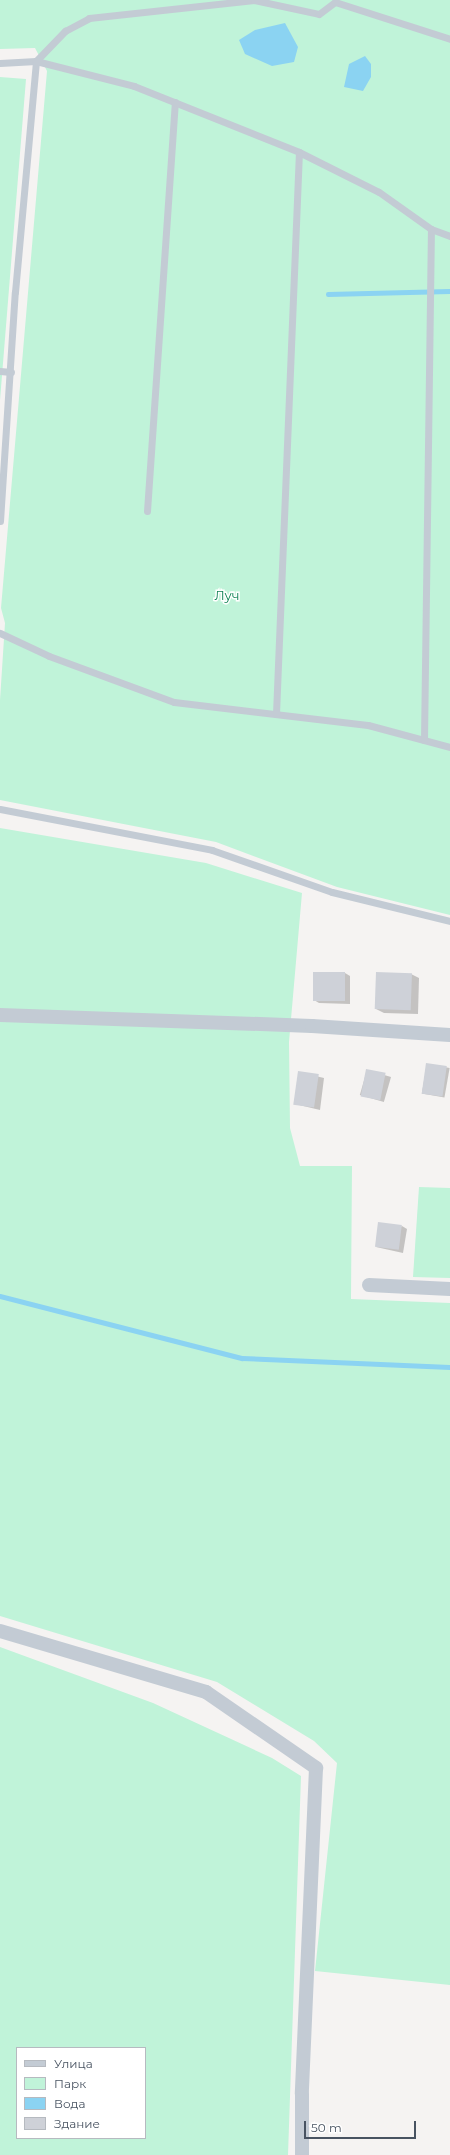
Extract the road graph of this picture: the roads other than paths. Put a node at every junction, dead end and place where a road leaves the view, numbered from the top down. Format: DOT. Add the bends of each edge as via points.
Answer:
graph roads {
  1 [pos="450,39"];
  2 [pos="36,60"];
  3 [pos="0,63"];
  4 [pos="175,102"];
  5 [pos="299,152"];
  6 [pos="431,229"];
  7 [pos="450,236"];
  8 [pos="0,371"];
  9 [pos="11,372"];
  10 [pos="147,512"];
  11 [pos="0,521"];
  12 [pos="0,633"];
  13 [pos="276,714"];
  14 [pos="424,740"];
  15 [pos="450,747"];
  16 [pos="0,809"];
  17 [pos="450,921"];
  18 [pos="0,1015"];
  19 [pos="450,1034"];
  20 [pos="370,1285"];
  21 [pos="450,1289"];
  22 [pos="0,1631"];
  23 [pos="302,2155"];
  1 -- 2 [label="lane" via="336,2 320,14 254,0 89,18 65,31"];
  2 -- 3 [label="lane"];
  2 -- 4 [label="lane" via="134,86"];
  2 -- 9 [label="lane"];
  4 -- 5 [label="lane"];
  4 -- 10 [label="lane"];
  5 -- 6 [label="lane" via="379,192"];
  5 -- 13 [label="lane"];
  6 -- 7 [label="lane"];
  6 -- 14 [label="lane"];
  8 -- 9 [label="lane"];
  9 -- 11 [label="lane"];
  12 -- 13 [label="lane" via="49,656 174,702"];
  13 -- 14 [label="lane" via="368,725"];
  14 -- 15 [label="lane"];
  16 -- 17 [label="lane" via="212,850 332,892"];
  18 -- 19 [label="street" via="312,1026"];
  20 -- 21 [label="street"];
  22 -- 23 [label="street" via="206,1692 316,1768 302,2094"];
}
